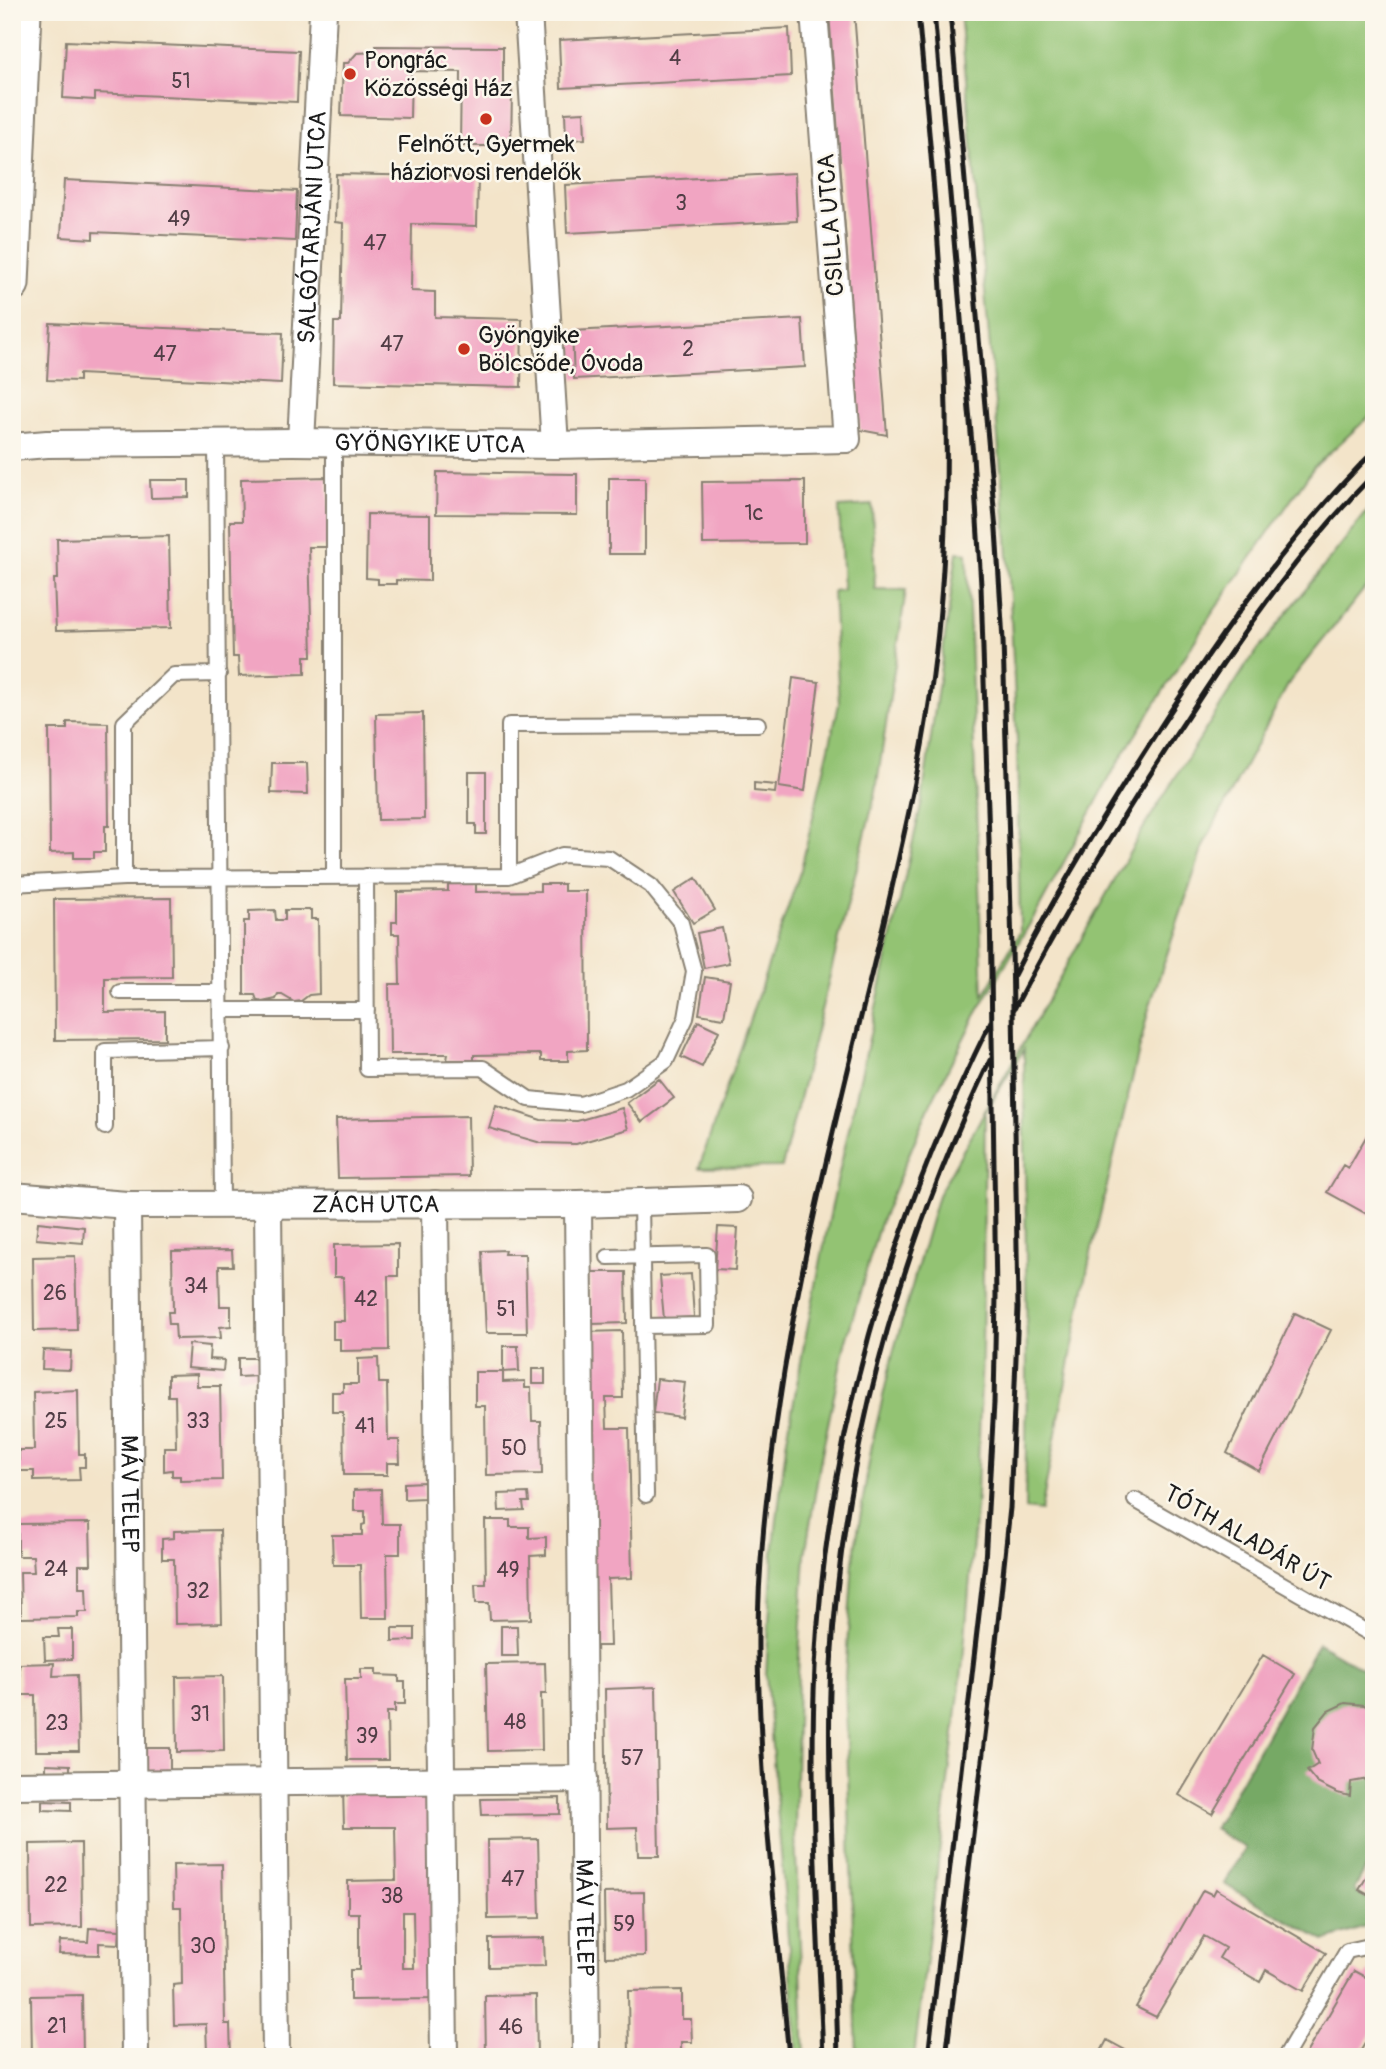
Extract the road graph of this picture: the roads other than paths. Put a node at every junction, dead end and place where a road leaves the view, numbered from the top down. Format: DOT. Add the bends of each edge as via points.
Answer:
graph roads {
  1 [pos="24,12"];
  2 [pos="323,12"];
  3 [pos="528,12"];
  4 [pos="814,12"];
  5 [pos="12,284"];
  6 [pos="847,439"];
  7 [pos="216,442"];
  8 [pos="301,442"];
  9 [pos="334,442"];
  10 [pos="555,445"];
  11 [pos="12,447"];
  12 [pos="219,674"];
  13 [pos="758,724"];
  14 [pos="366,876"];
  15 [pos="509,876"];
  16 [pos="221,877"];
  17 [pos="334,877"];
  18 [pos="124,878"];
  19 [pos="12,884"];
  20 [pos="120,992"];
  21 [pos="221,992"];
  22 [pos="221,1010"];
  23 [pos="367,1010"];
  24 [pos="222,1048"];
  25 [pos="105,1127"];
  26 [pos="12,1196"];
  27 [pos="738,1199"];
  28 [pos="641,1202"];
  29 [pos="435,1204"];
  30 [pos="578,1204"];
  31 [pos="127,1205"];
  32 [pos="222,1205"];
  33 [pos="268,1205"];
  34 [pos="608,1256"];
  35 [pos="642,1256"];
  36 [pos="643,1326"];
  37 [pos="646,1495"];
  38 [pos="1135,1500"];
  39 [pos="1374,1636"];
  40 [pos="584,1779"];
  41 [pos="441,1780"];
  42 [pos="273,1782"];
  43 [pos="132,1783"];
  44 [pos="12,1785"];
  45 [pos="1374,1945"];
  46 [pos="135,2057"];
  47 [pos="276,2057"];
  48 [pos="444,2057"];
  49 [pos="586,2057"];
  50 [pos="1285,2057"];
  1 -- 5 [label="street"];
  2 -- 8 [label="street, SALGÓTARJÁNI UTCA"];
  3 -- 10 [label="street"];
  4 -- 6 [label="street, CSILLA UTCA"];
  6 -- 10 [label="street, GYÖNGYIKE UTCA"];
  7 -- 8 [label="street, GYÖNGYIKE UTCA"];
  7 -- 11 [label="street, GYÖNGYIKE UTCA"];
  7 -- 12 [label="lane"];
  8 -- 9 [label="street, GYÖNGYIKE UTCA"];
  9 -- 10 [label="street, GYÖNGYIKE UTCA"];
  9 -- 17 [label="lane"];
  12 -- 16 [label="lane"];
  12 -- 18 [label="lane" via="174,675 124,723"];
  13 -- 15 [label="lane" via="509,725"];
  14 -- 15 [label="lane"];
  14 -- 17 [label="lane"];
  14 -- 23 [label="lane"];
  15 -- 23 [label="lane" via="562,855 585,856 609,858 651,886 681,923 694,971 686,1018 666,1061 626,1089 582,1104 529,1099 483,1068 367,1069"];
  16 -- 17 [label="lane"];
  16 -- 18 [label="lane"];
  16 -- 21 [label="lane"];
  18 -- 19 [label="lane"];
  20 -- 21 [label="lane"];
  21 -- 22 [label="lane"];
  22 -- 23 [label="lane"];
  22 -- 24 [label="lane"];
  24 -- 25 [label="lane" via="105,1051"];
  24 -- 32 [label="lane"];
  26 -- 31 [label="street, ZÁCH UTCA"];
  27 -- 28 [label="street, ZÁCH UTCA"];
  28 -- 30 [label="street, ZÁCH UTCA"];
  28 -- 35 [label="lane"];
  29 -- 30 [label="street, ZÁCH UTCA"];
  29 -- 33 [label="street, ZÁCH UTCA"];
  29 -- 41 [label="street"];
  30 -- 40 [label="street, MÁV TELEP"];
  31 -- 32 [label="street, ZÁCH UTCA"];
  31 -- 43 [label="street, MÁV TELEP"];
  32 -- 33 [label="street, ZÁCH UTCA"];
  33 -- 42 [label="street"];
  34 -- 35 [label="lane"];
  35 -- 36 [label="lane"];
  35 -- 36 [label="lane" via="707,1255 708,1313 708,1325"];
  36 -- 37 [label="lane"];
  38 -- 39 [label="lane, TÓTH ALADÁR ÚT"];
  40 -- 41 [label="street"];
  40 -- 49 [label="street, MÁV TELEP"];
  41 -- 42 [label="street"];
  41 -- 48 [label="street"];
  42 -- 43 [label="street"];
  42 -- 47 [label="street"];
  43 -- 44 [label="street"];
  43 -- 46 [label="street, MÁV TELEP"];
  45 -- 50 [label="lane" via="1347,1951"];
}
